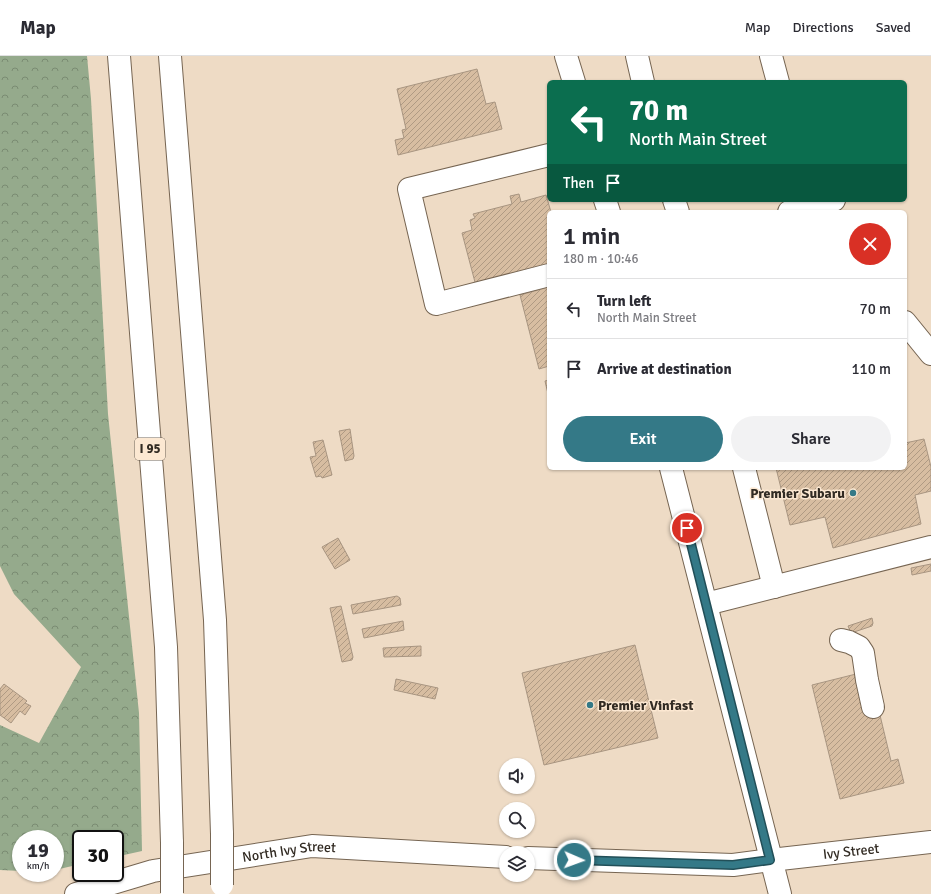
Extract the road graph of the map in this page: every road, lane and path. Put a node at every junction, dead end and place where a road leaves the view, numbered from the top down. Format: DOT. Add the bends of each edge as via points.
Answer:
graph roads {
  1 [pos="119,56"];
  2 [pos="170,56"];
  3 [pos="566,56"];
  4 [pos="637,56"];
  5 [pos="771,56"];
  6 [pos="573,80"];
  7 [pos="643,80"];
  8 [pos="777,80"];
  9 [pos="547,155"];
  10 [pos="828,202"];
  11 [pos="803,210"];
  12 [pos="547,276"];
  13 [pos="907,324"];
  14 [pos="931,354"];
  15 [pos="672,470"];
  16 [pos="745,470"];
  17 [pos="931,547"];
  18 [pos="774,587"];
  19 [pos="706,604"];
  20 [pos="841,640"];
  21 [pos="873,707"];
  22 [pos="931,842"];
  23 [pos="499,857"];
  24 [pos="535,858"];
  25 [pos="770,860"];
  26 [pos="222,889"];
  27 [pos="76,894"];
  28 [pos="172,894"];
  29 [pos="780,894"];
  1 -- 28 [label="main road, I 95, bridge" via="166,648"];
  2 -- 26 [label="main road, bridge" via="215,620"];
  3 -- 6 [label="main road"];
  4 -- 7 [label="main road"];
  5 -- 8 [label="main road"];
  9 -- 12 [label="main road" via="408,189 436,304"];
  10 -- 11 [label="main road"];
  13 -- 14 [label="main road"];
  15 -- 19 [label="main road"];
  16 -- 18 [label="main road"];
  17 -- 18 [label="main road"];
  18 -- 19 [label="main road"];
  19 -- 25 [label="main road"];
  20 -- 21 [label="main road" via="859,647 863,653"];
  22 -- 25 [label="main road, Ivy Street"];
  23 -- 27 [label="main road, North Ivy Street" via="312,846 153,871"];
  24 -- 25 [label="main road" via="733,865"];
  25 -- 29 [label="main road"];
}
